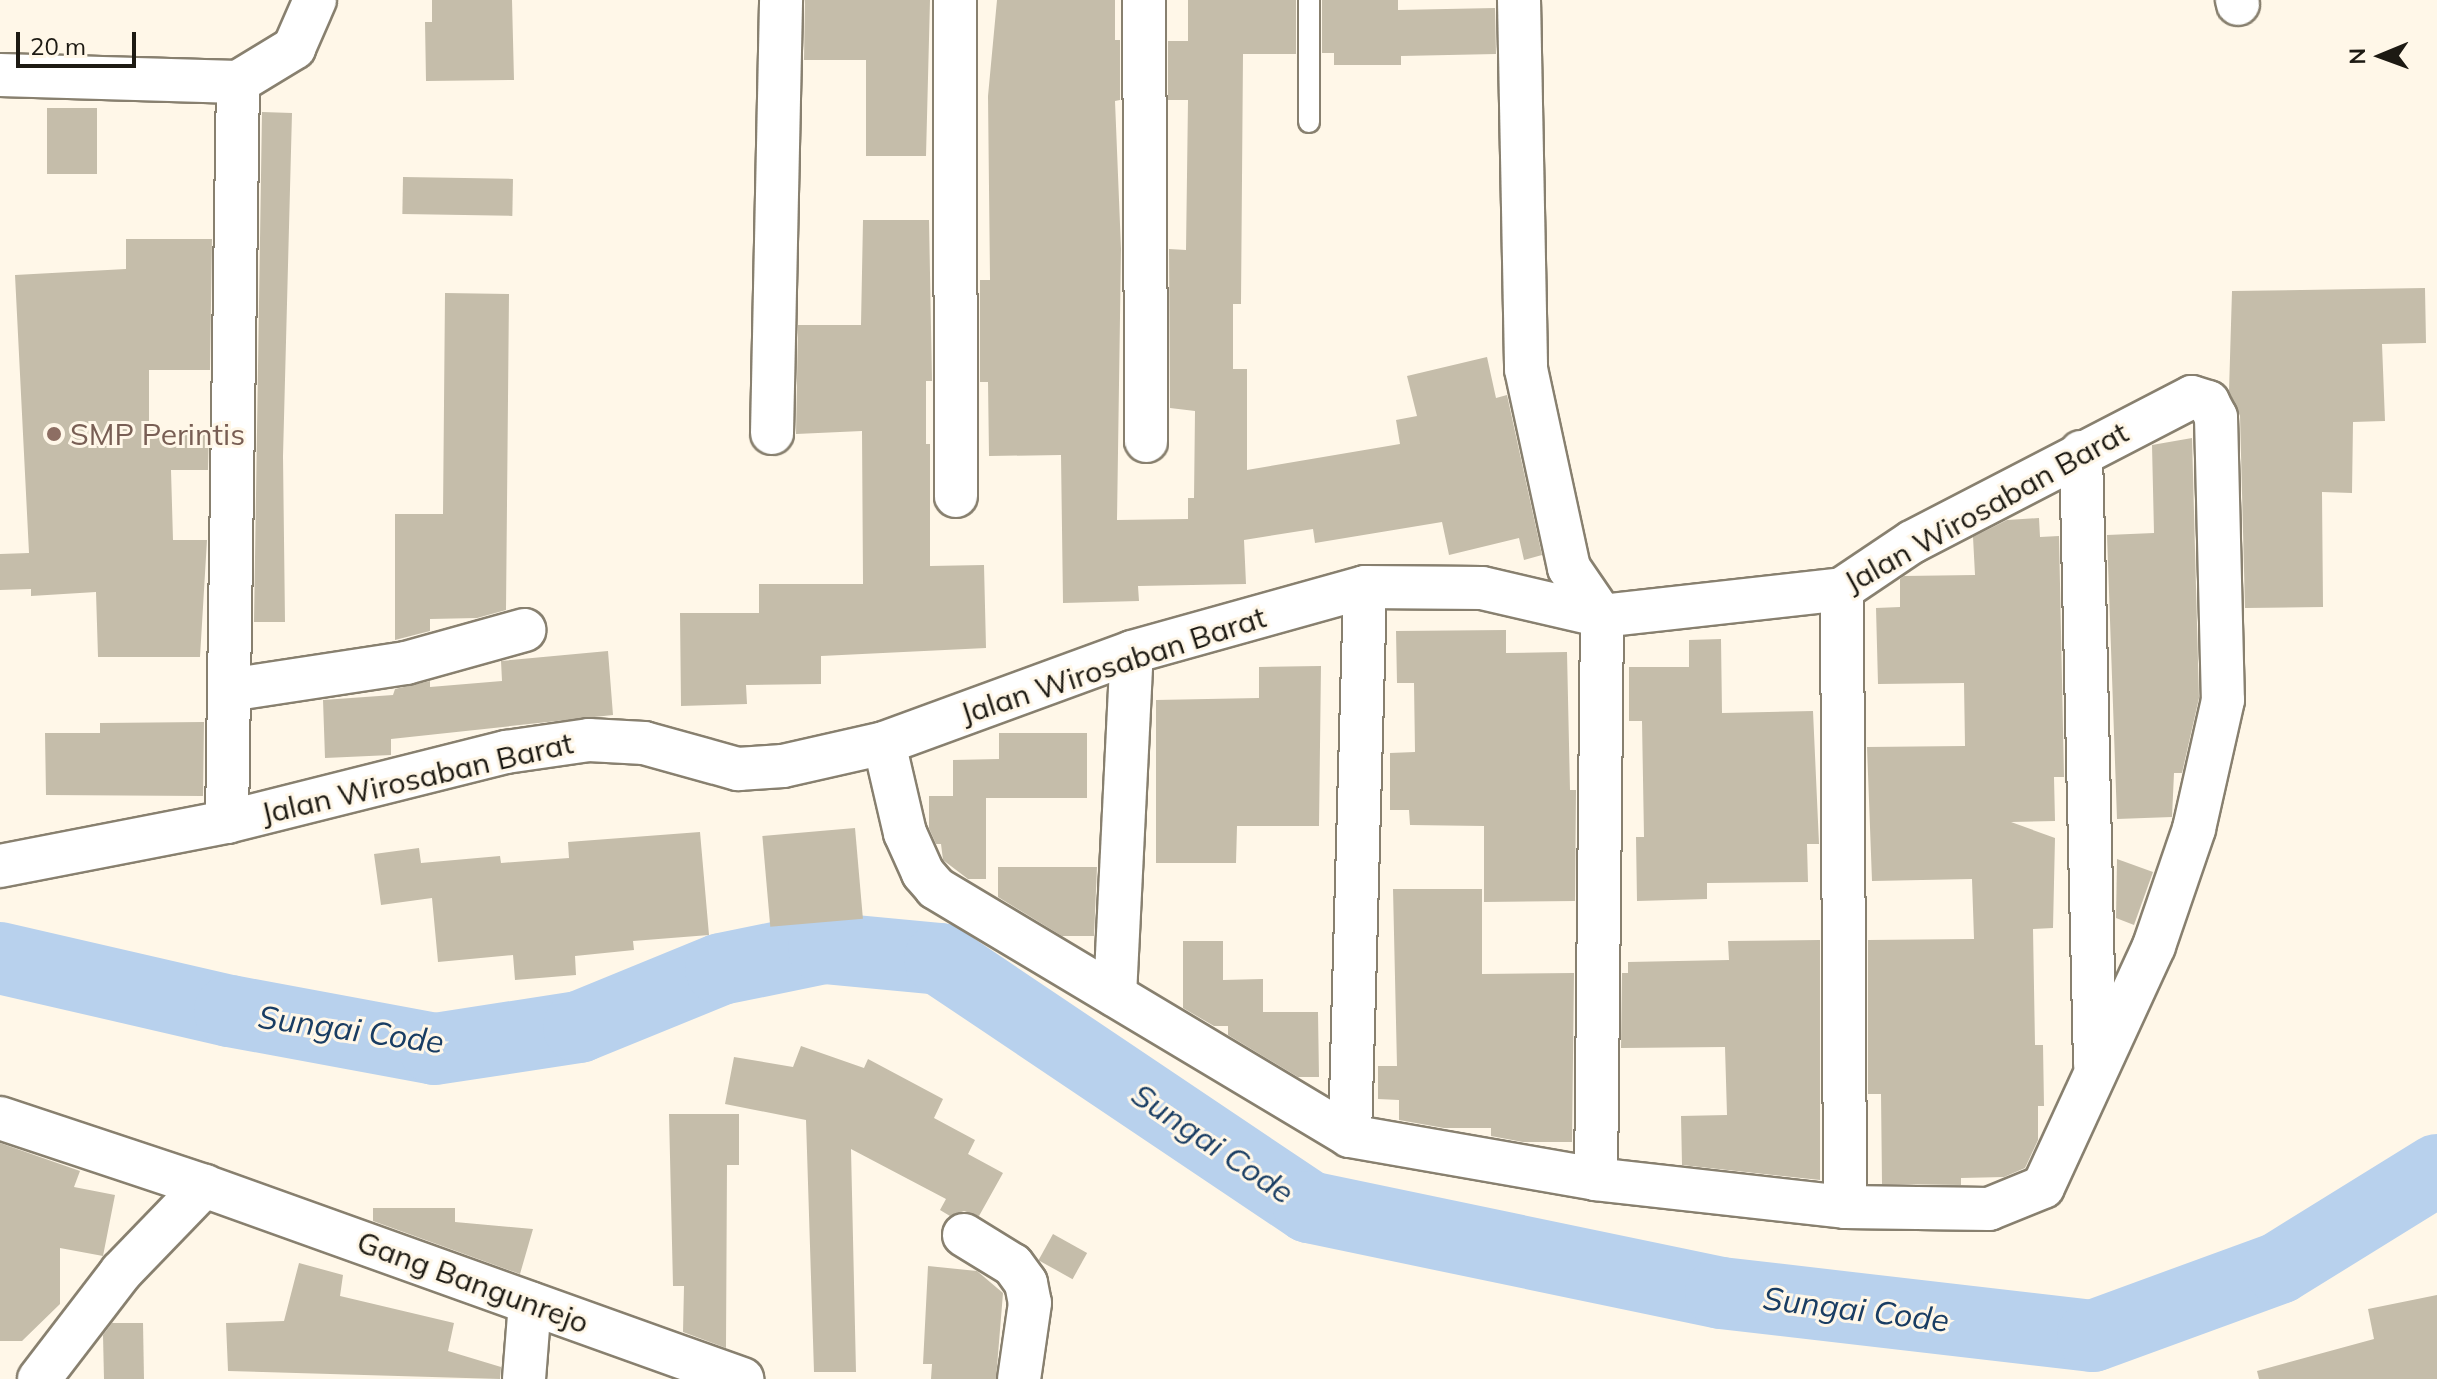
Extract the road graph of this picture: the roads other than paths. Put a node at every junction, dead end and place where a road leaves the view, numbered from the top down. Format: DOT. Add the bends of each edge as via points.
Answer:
graph roads {
  1 [pos="315,0"];
  2 [pos="781,0"];
  3 [pos="955,0"];
  4 [pos="1144,0"];
  5 [pos="1309,0"];
  6 [pos="1519,0"];
  7 [pos="0,75"];
  8 [pos="238,82"];
  9 [pos="1309,122"];
  10 [pos="772,433"];
  11 [pos="1146,441"];
  12 [pos="2081,452"];
  13 [pos="956,496"];
  14 [pos="1365,587"];
  15 [pos="1842,589"];
  16 [pos="1602,616"];
  17 [pos="524,630"];
  18 [pos="1132,652"];
  19 [pos="229,690"];
  20 [pos="884,743"];
  21 [pos="227,822"];
  22 [pos="0,866"];
  23 [pos="1115,995"];
  24 [pos="2095,1074"];
  25 [pos="0,1118"];
  26 [pos="1350,1136"];
  27 [pos="1596,1179"];
  28 [pos="204,1186"];
  29 [pos="1845,1207"];
  30 [pos="964,1235"];
  31 [pos="530,1303"];
  32 [pos="39,1379"];
  33 [pos="524,1379"];
  34 [pos="742,1379"];
  35 [pos="1019,1379"];
  1 -- 8 [label="street" via="294,48"];
  2 -- 10 [label="street"];
  3 -- 13 [label="street"];
  4 -- 11 [label="street"];
  5 -- 9 [label="lane"];
  6 -- 16 [label="street" via="1526,369 1569,568"];
  7 -- 8 [label="street"];
  8 -- 19 [label="street"];
  12 -- 15 [label="street, Jalan Wirosaban Barat" via="1912,542"];
  12 -- 24 [label="street"];
  12 -- 24 [label="street, Jalan Wirosaban Barat" via="2192,397 2208,402 2216,417 2223,700 2211,768 2154,946"];
  14 -- 16 [label="street, Jalan Wirosaban Barat" via="1482,588"];
  14 -- 18 [label="street, Jalan Wirosaban Barat"];
  14 -- 26 [label="street"];
  15 -- 16 [label="street, Jalan Wirosaban Barat"];
  15 -- 29 [label="street"];
  16 -- 27 [label="street"];
  17 -- 19 [label="street" via="406,663"];
  18 -- 20 [label="street, Jalan Wirosaban Barat"];
  18 -- 23 [label="street"];
  19 -- 21 [label="street"];
  20 -- 21 [label="street, Jalan Wirosaban Barat" via="748,770 644,743 589,740 506,752"];
  20 -- 23 [label="street" via="905,833 928,881"];
  21 -- 22 [label="street, Jalan Wirosaban Barat"];
  23 -- 26 [label="street"];
  24 -- 29 [label="street" via="2043,1187 2032,1194 1989,1209 1950,1212"];
  25 -- 28 [label="street, Gang Bangunrejo"];
  26 -- 27 [label="street"];
  27 -- 29 [label="street"];
  28 -- 31 [label="street, Gang Bangunrejo"];
  28 -- 32 [label="street" via="113,1281"];
  30 -- 35 [label="street" via="1013,1265 1026,1283 1030,1303"];
  31 -- 33 [label="street"];
  31 -- 34 [label="street, Gang Bangunrejo"];
}
